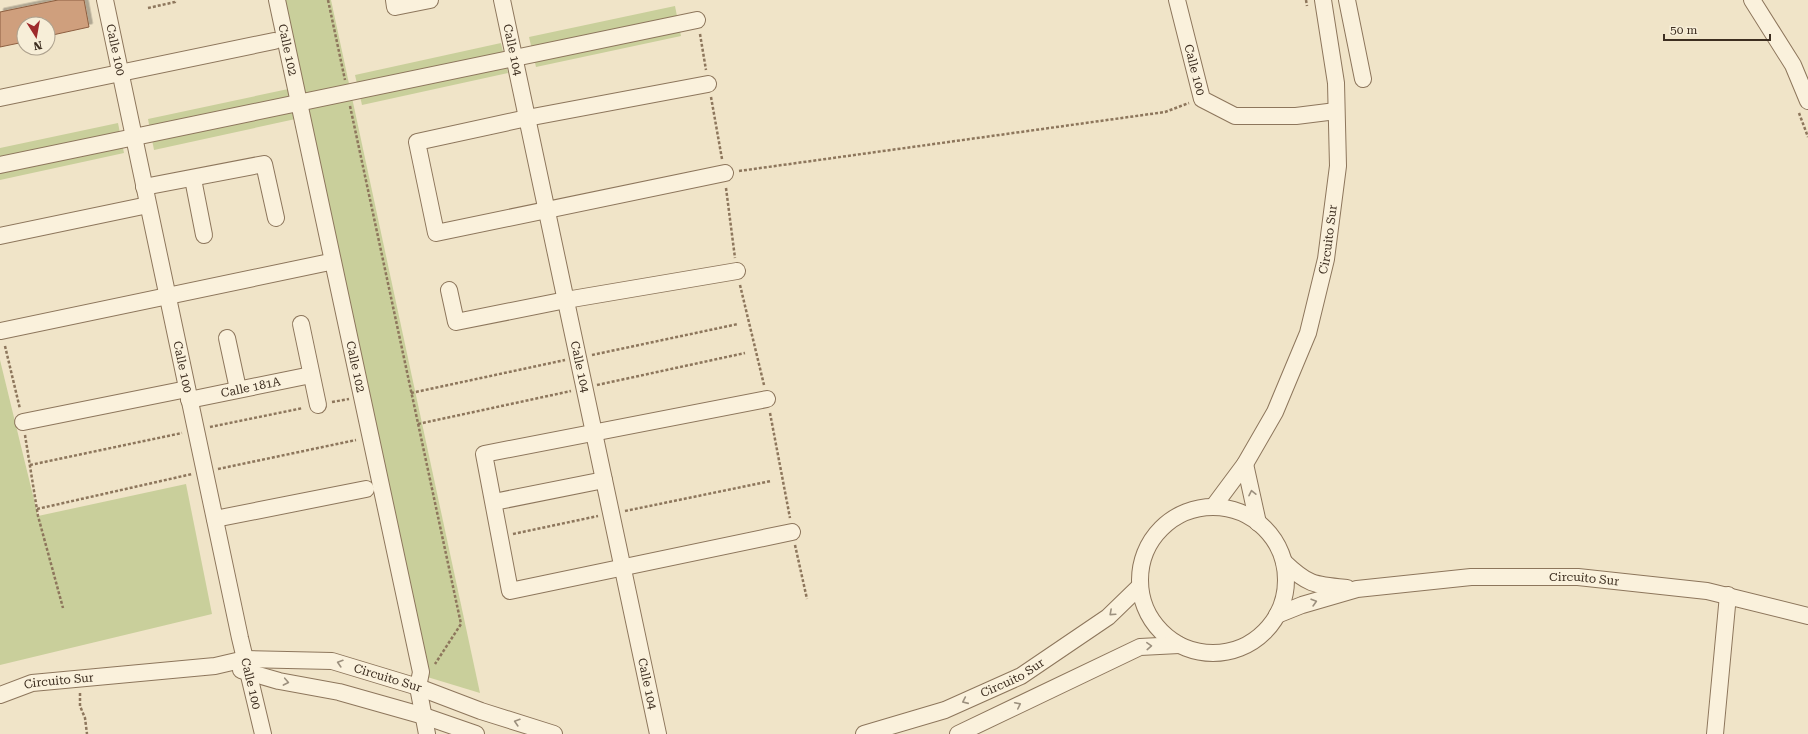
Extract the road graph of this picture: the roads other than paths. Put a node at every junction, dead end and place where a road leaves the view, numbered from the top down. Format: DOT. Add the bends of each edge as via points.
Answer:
graph roads {
  1 [pos="105,0"];
  2 [pos="277,0"];
  3 [pos="394,0"];
  4 [pos="430,0"];
  5 [pos="502,0"];
  6 [pos="1177,0"];
  7 [pos="1323,0"];
  8 [pos="1347,0"];
  9 [pos="1752,0"];
  10 [pos="697,20"];
  11 [pos="274,41"];
  12 [pos="514,58"];
  13 [pos="120,72"];
  14 [pos="1363,79"];
  15 [pos="708,84"];
  16 [pos="0,98"];
  17 [pos="299,102"];
  18 [pos="1808,102"];
  19 [pos="1336,112"];
  20 [pos="527,118"];
  21 [pos="134,138"];
  22 [pos="0,164"];
  23 [pos="725,173"];
  24 [pos="193,179"];
  25 [pos="144,187"];
  26 [pos="148,204"];
  27 [pos="546,209"];
  28 [pos="276,218"];
  29 [pos="204,234"];
  30 [pos="0,236"];
  31 [pos="325,263"];
  32 [pos="737,271"];
  33 [pos="449,290"];
  34 [pos="167,296"];
  35 [pos="566,300"];
  36 [pos="301,324"];
  37 [pos="1,331"];
  38 [pos="227,338"];
  39 [pos="312,375"];
  40 [pos="238,390"];
  41 [pos="188,395"];
  42 [pos="767,399"];
  43 [pos="318,405"];
  44 [pos="23,422"];
  45 [pos="594,432"];
  46 [pos="1245,464"];
  47 [pos="604,480"];
  48 [pos="366,489"];
  49 [pos="494,502"];
  50 [pos="1213,507"];
  51 [pos="215,520"];
  52 [pos="1258,522"];
  53 [pos="792,532"];
  54 [pos="1284,562"];
  55 [pos="622,568"];
  56 [pos="1140,586"];
  57 [pos="1357,589"];
  58 [pos="1728,595"];
  59 [pos="1277,615"];
  60 [pos="1808,616"];
  61 [pos="1179,645"];
  62 [pos="247,665"];
  63 [pos="418,687"];
  64 [pos="0,695"];
  65 [pos="424,716"];
  66 [pos="263,734"];
  67 [pos="428,734"];
  68 [pos="476,734"];
  69 [pos="554,734"];
  70 [pos="658,734"];
  71 [pos="864,734"];
  72 [pos="958,734"];
  73 [pos="1715,734"];
  1 -- 13 [label="street, Calle 100"];
  2 -- 17 [label="street, Calle 102"];
  3 -- 4 [label="street" via="395,7"];
  5 -- 12 [label="street, Calle 104"];
  6 -- 19 [label="street, Calle 100" via="1202,99 1235,116 1296,116"];
  7 -- 19 [label="street, Circuito Sur" via="1336,83"];
  8 -- 14 [label="street"];
  9 -- 18 [label="street" via="1793,65"];
  10 -- 12 [label="street"];
  11 -- 13 [label="street"];
  12 -- 17 [label="street"];
  12 -- 20 [label="street, Calle 104"];
  13 -- 16 [label="street"];
  13 -- 21 [label="street, Calle 100"];
  15 -- 20 [label="street"];
  17 -- 21 [label="street"];
  17 -- 63 [label="street, Calle 102" via="420,672"];
  19 -- 46 [label="street, Circuito Sur" via="1338,166 1326,259 1308,333 1275,412"];
  20 -- 27 [label="street, Calle 104"];
  20 -- 27 [label="street" via="417,142 436,233"];
  21 -- 22 [label="street"];
  21 -- 25 [label="street, Calle 100"];
  23 -- 27 [label="street"];
  24 -- 25 [label="street"];
  24 -- 28 [label="street" via="264,164"];
  24 -- 29 [label="street"];
  25 -- 26 [label="street, Calle 100"];
  26 -- 30 [label="street"];
  26 -- 34 [label="street, Calle 100"];
  27 -- 35 [label="street, Calle 104"];
  31 -- 34 [label="street"];
  32 -- 35 [label="street"];
  33 -- 35 [label="street" via="456,322"];
  34 -- 37 [label="street"];
  34 -- 41 [label="street, Calle 100"];
  35 -- 45 [label="street, Calle 104"];
  36 -- 39 [label="street"];
  38 -- 40 [label="street"];
  39 -- 40 [label="street, Calle 181A"];
  39 -- 43 [label="street"];
  40 -- 41 [label="street, Calle 181A"];
  41 -- 44 [label="street, Calle 181A"];
  41 -- 51 [label="street, Calle 100"];
  42 -- 45 [label="street"];
  45 -- 47 [label="street, Calle 104"];
  45 -- 49 [label="street" via="484,454"];
  46 -- 50 [label="street, Circuito Sur"];
  52 -- 46 [label="street, one-way"];
  47 -- 49 [label="street"];
  47 -- 55 [label="street, Calle 104"];
  48 -- 51 [label="street"];
  49 -- 55 [label="street" via="510,591"];
  50 -- 52 [label="street" via="1237,511"];
  50 -- 56 [label="street" via="1189,511 1168,523 1152,540 1142,562"];
  51 -- 62 [label="street, Calle 100"];
  52 -- 54 [label="street" via="1274,540"];
  53 -- 55 [label="street"];
  54 -- 57 [label="street, Circuito Sur" via="1299,576 1316,585"];
  54 -- 59 [label="street" via="1285,592"];
  55 -- 70 [label="street, Calle 104"];
  56 -- 61 [label="street" via="1146,610 1159,630"];
  56 -- 71 [label="street, Circuito Sur, one-way" via="1108,617 1020,676 945,710"];
  57 -- 58 [label="street, Circuito Sur" via="1471,577 1578,577"];
  59 -- 57 [label="street, Circuito Sur, one-way"];
  58 -- 60 [label="street, Circuito Sur"];
  58 -- 73 [label="street"];
  59 -- 61 [label="street" via="1263,633 1244,646 1223,652 1200,652"];
  72 -- 61 [label="street, one-way" via="1140,646"];
  63 -- 62 [label="street, Circuito Sur, one-way" via="332,661"];
  62 -- 64 [label="street, Circuito Sur" via="32,683"];
  62 -- 65 [label="street, Circuito Sur, one-way" via="279,681 339,692"];
  62 -- 66 [label="street, Calle 100"];
  63 -- 65 [label="street, Calle 102"];
  69 -- 63 [label="street, Circuito Sur, one-way" via="481,711"];
  65 -- 67 [label="street, Calle 102"];
  65 -- 68 [label="street, Circuito Sur"];
}
